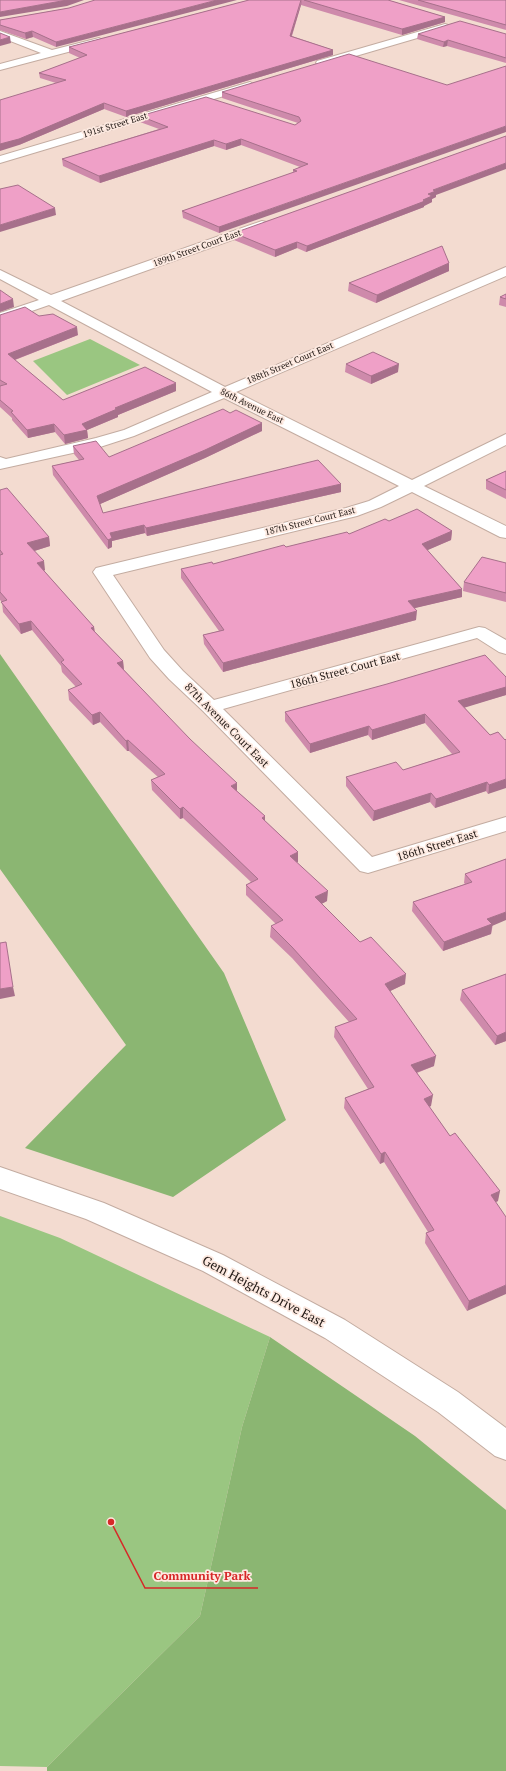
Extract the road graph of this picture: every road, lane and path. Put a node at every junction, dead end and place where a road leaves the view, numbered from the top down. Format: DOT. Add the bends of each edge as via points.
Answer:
graph roads {
  1 [pos="450,21"];
  2 [pos="0,34"];
  3 [pos="110,38"];
  4 [pos="50,53"];
  5 [pos="0,67"];
  6 [pos="309,67"];
  7 [pos="258,82"];
  8 [pos="206,98"];
  9 [pos="226,105"];
  10 [pos="0,160"];
  11 [pos="273,221"];
  12 [pos="506,271"];
  13 [pos="0,274"];
  14 [pos="51,301"];
  15 [pos="0,318"];
  16 [pos="224,392"];
  17 [pos="506,439"];
  18 [pos="1,464"];
  19 [pos="414,486"];
  20 [pos="506,533"];
  21 [pos="102,572"];
  22 [pos="506,648"];
  23 [pos="210,707"];
  24 [pos="506,824"];
  25 [pos="368,866"];
  26 [pos="0,1178"];
  27 [pos="506,1446"];
  1 -- 6 [label="street"];
  2 -- 4 [label="street"];
  3 -- 4 [label="street"];
  4 -- 5 [label="street"];
  7 -- 8 [label="street, 191st Street East"];
  8 -- 9 [label="street"];
  8 -- 10 [label="street, 191st Street East"];
  11 -- 14 [label="street, 189th Street Court East"];
  12 -- 16 [label="street, 188th Street Court East"];
  13 -- 14 [label="street, 86th Avenue East"];
  14 -- 15 [label="street, 189th Street Court East"];
  14 -- 16 [label="street, 86th Avenue East"];
  16 -- 18 [label="street, 188th Street Court East" via="129,433"];
  16 -- 19 [label="street, 86th Avenue East"];
  17 -- 19 [label="street, 187th Street Court East"];
  19 -- 20 [label="street, 86th Avenue East"];
  19 -- 21 [label="street, 187th Street Court East" via="351,512"];
  21 -- 23 [label="street, 87th Avenue Court East" via="157,654"];
  22 -- 23 [label="street, 186th Street Court East" via="479,632"];
  23 -- 25 [label="street, 87th Avenue Court East"];
  24 -- 25 [label="street, 186th Street East"];
  26 -- 27 [label="street, Gem Heights Drive East" via="95,1211 213,1263 335,1329 448,1402"];
}
